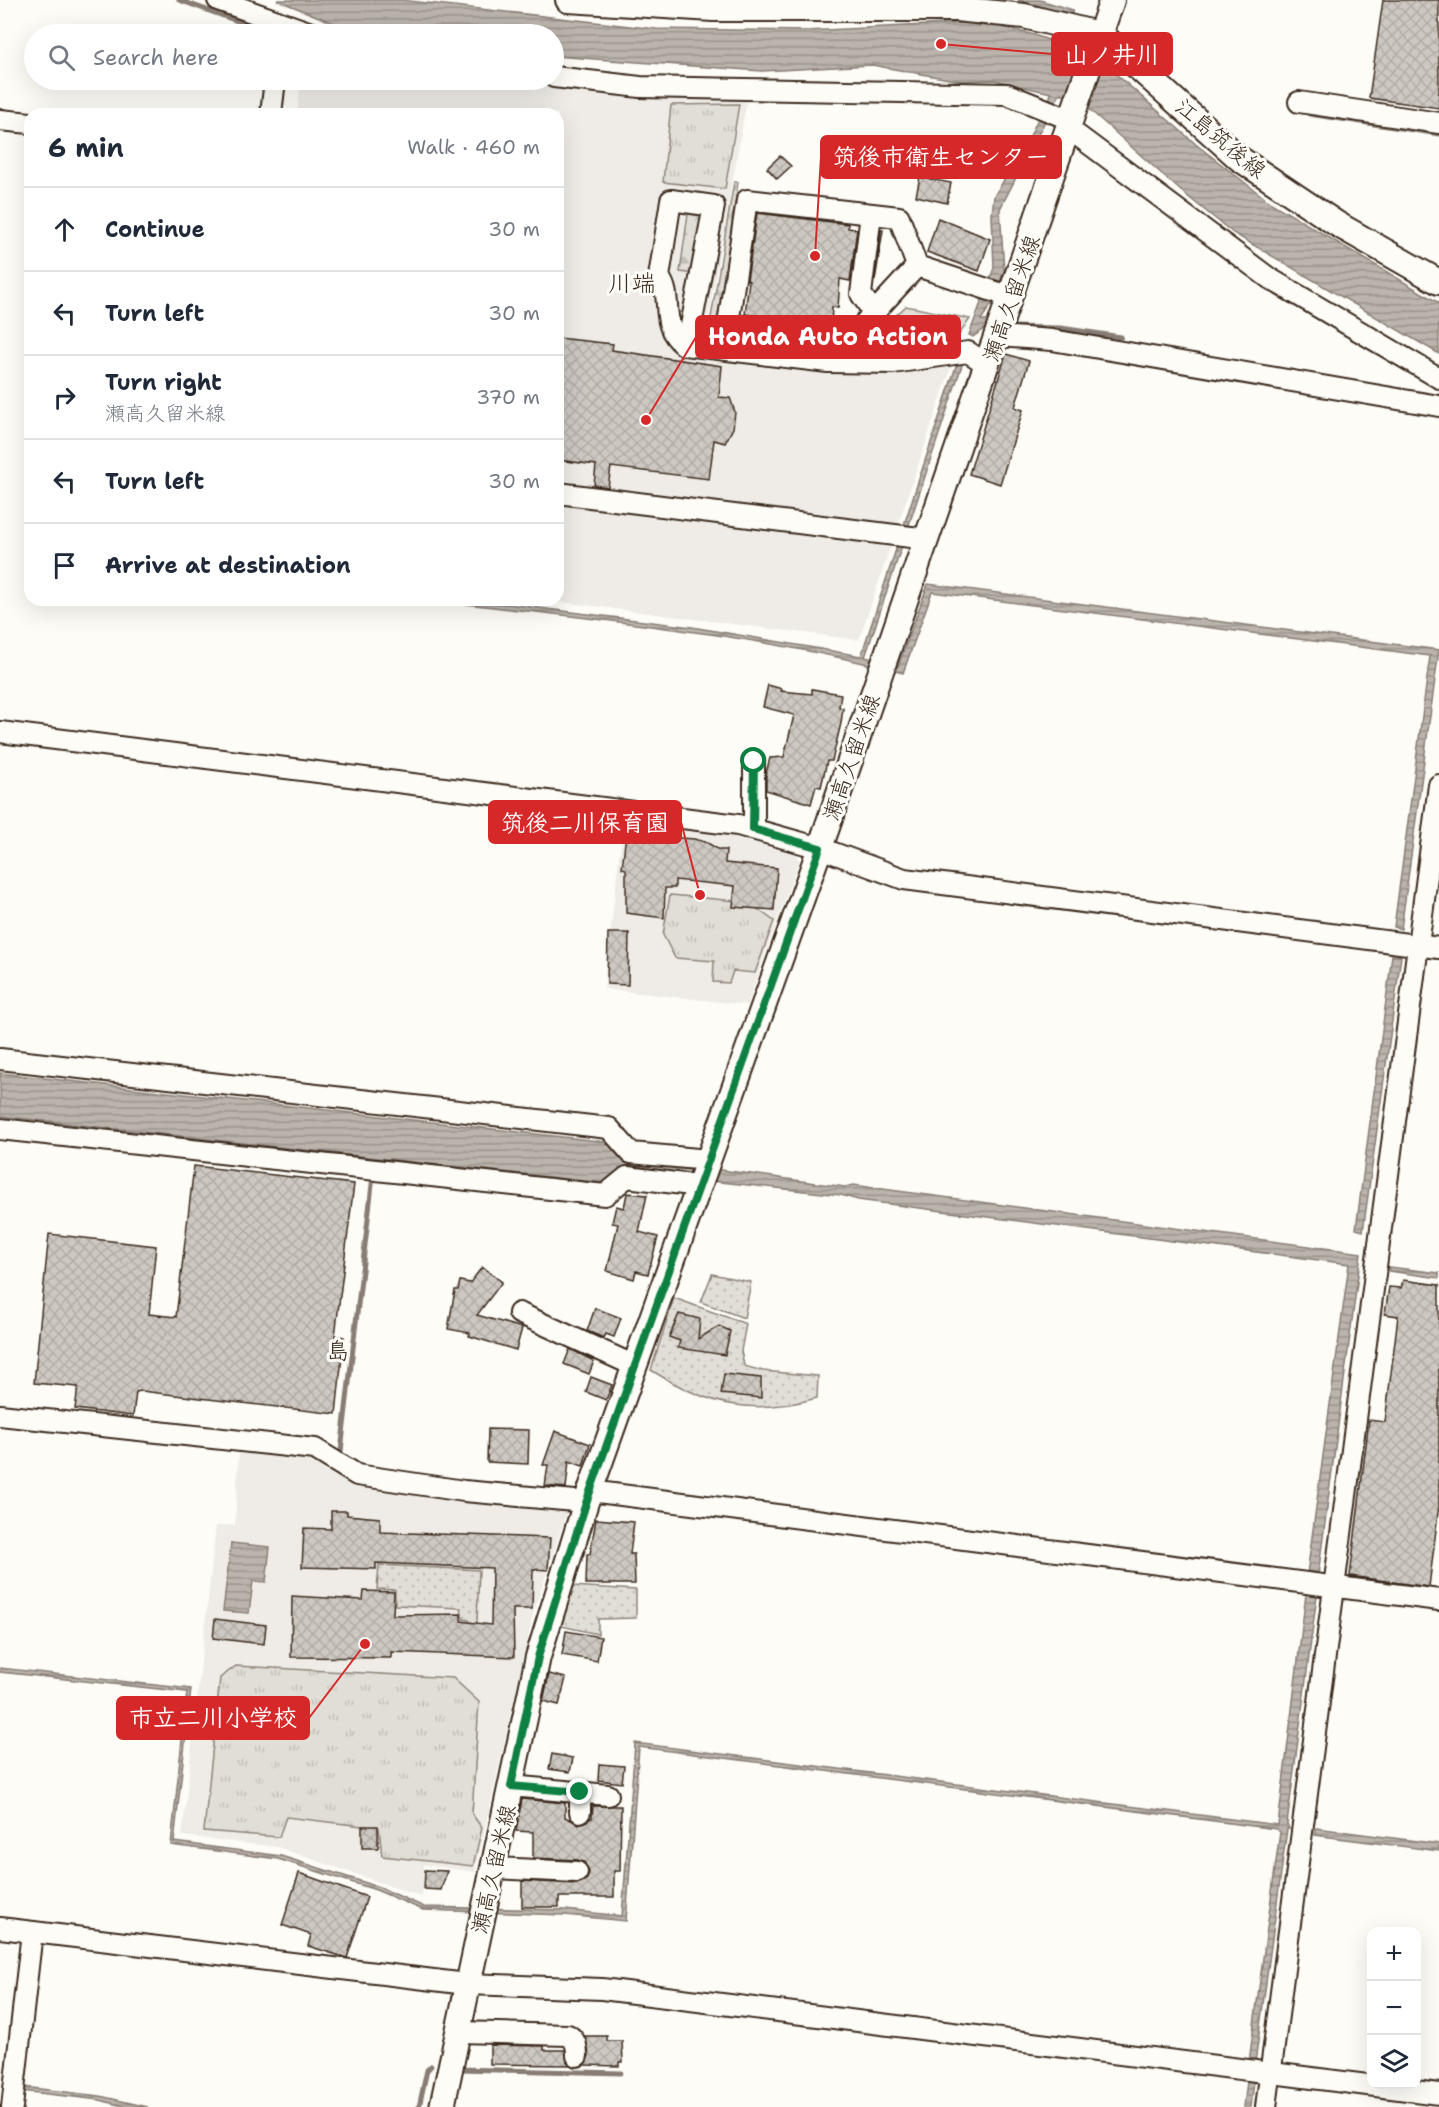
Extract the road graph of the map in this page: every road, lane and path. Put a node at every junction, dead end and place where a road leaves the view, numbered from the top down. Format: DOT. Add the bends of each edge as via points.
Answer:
graph roads {
  1 [pos="218,0"];
  2 [pos="568,0"];
  3 [pos="1112,0"];
  4 [pos="917,4"];
  5 [pos="270,24"];
  6 [pos="1102,35"];
  7 [pos="564,77"];
  8 [pos="274,90"];
  9 [pos="1299,102"];
  10 [pos="272,108"];
  11 [pos="0,120"];
  12 [pos="1069,121"];
  13 [pos="24,122"];
  14 [pos="1439,123"];
  15 [pos="871,214"];
  16 [pos="918,266"];
  17 [pos="1439,282"];
  18 [pos="1011,297"];
  19 [pos="879,307"];
  20 [pos="690,331"];
  21 [pos="998,336"];
  22 [pos="988,365"];
  23 [pos="1439,378"];
  24 [pos="1439,406"];
  25 [pos="564,495"];
  26 [pos="920,538"];
  27 [pos="0,732"];
  28 [pos="754,761"];
  29 [pos="1439,785"];
  30 [pos="753,829"];
  31 [pos="820,848"];
  32 [pos="1417,945"];
  33 [pos="1439,948"];
  34 [pos="0,1059"];
  35 [pos="0,1129"];
  36 [pos="709,1160"];
  37 [pos="699,1186"];
  38 [pos="519,1313"];
  39 [pos="635,1366"];
  40 [pos="0,1415"];
  41 [pos="588,1497"];
  42 [pos="1332,1587"];
  43 [pos="1439,1600"];
  44 [pos="511,1786"];
  45 [pos="608,1795"];
  46 [pos="493,1868"];
  47 [pos="577,1872"];
  48 [pos="0,1928"];
  49 [pos="32,1932"];
  50 [pos="467,1984"];
  51 [pos="458,2032"];
  52 [pos="576,2056"];
  53 [pos="1270,2072"];
  54 [pos="1439,2094"];
  55 [pos="12,2107"];
  56 [pos="442,2107"];
  57 [pos="1266,2107"];
  1 -- 5 [label="street"];
  2 -- 4 [label="main road, 江島筑後線" via="713,9"];
  3 -- 6 [label="main road, 瀬高久留米線"];
  4 -- 6 [label="main road, 江島筑後線" via="1024,16"];
  6 -- 12 [label="main road, 瀬高久留米線"];
  6 -- 17 [label="main road, 江島筑後線" via="1240,159 1337,224"];
  7 -- 12 [label="street" via="640,87 1007,94"];
  8 -- 10 [label="street"];
  9 -- 14 [label="street"];
  11 -- 13 [label="street"];
  12 -- 18 [label="main road, 瀬高久留米線"];
  12 -- 23 [label="street" via="1269,278"];
  15 -- 16 [label="street" via="899,217"];
  15 -- 19 [label="street" via="861,294 869,306"];
  15 -- 19 [label="street" via="747,200 728,324 847,342"];
  16 -- 18 [label="street"];
  16 -- 19 [label="street"];
  18 -- 21 [label="main road, 瀬高久留米線"];
  20 -- 22 [label="street" via="714,206 671,200 659,277 665,286 670,330 684,345 839,362 893,363 968,352"];
  21 -- 22 [label="main road, 瀬高久留米線"];
  21 -- 24 [label="street" via="1052,340"];
  22 -- 26 [label="main road, 瀬高久留米線"];
  25 -- 26 [label="street"];
  26 -- 31 [label="main road, 瀬高久留米線"];
  27 -- 30 [label="street"];
  28 -- 30 [label="street"];
  29 -- 32 [label="street"];
  30 -- 31 [label="street"];
  31 -- 32 [label="street" via="904,879"];
  31 -- 36 [label="main road, 瀬高久留米線"];
  32 -- 33 [label="street"];
  32 -- 42 [label="street"];
  34 -- 36 [label="street" via="609,1128 631,1153"];
  35 -- 37 [label="street" via="605,1195 627,1177"];
  36 -- 37 [label="main road, 瀬高久留米線"];
  37 -- 39 [label="main road, 瀬高久留米線"];
  38 -- 39 [label="street"];
  39 -- 41 [label="main road, 瀬高久留米線"];
  40 -- 41 [label="street" via="315,1449 357,1475 464,1491"];
  41 -- 42 [label="street"];
  41 -- 44 [label="main road, 瀬高久留米線" via="538,1657"];
  42 -- 43 [label="street"];
  42 -- 53 [label="street"];
  44 -- 45 [label="street" via="580,1802"];
  44 -- 46 [label="main road, 瀬高久留米線"];
  46 -- 47 [label="street"];
  46 -- 50 [label="main road, 瀬高久留米線"];
  48 -- 49 [label="street"];
  49 -- 50 [label="street"];
  49 -- 55 [label="street"];
  50 -- 51 [label="main road, 瀬高久留米線"];
  50 -- 53 [label="street" via="602,1989"];
  51 -- 52 [label="street" via="567,2035 577,2046"];
  51 -- 56 [label="main road, 瀬高久留米線"];
  53 -- 54 [label="street"];
  53 -- 57 [label="street"];
}
